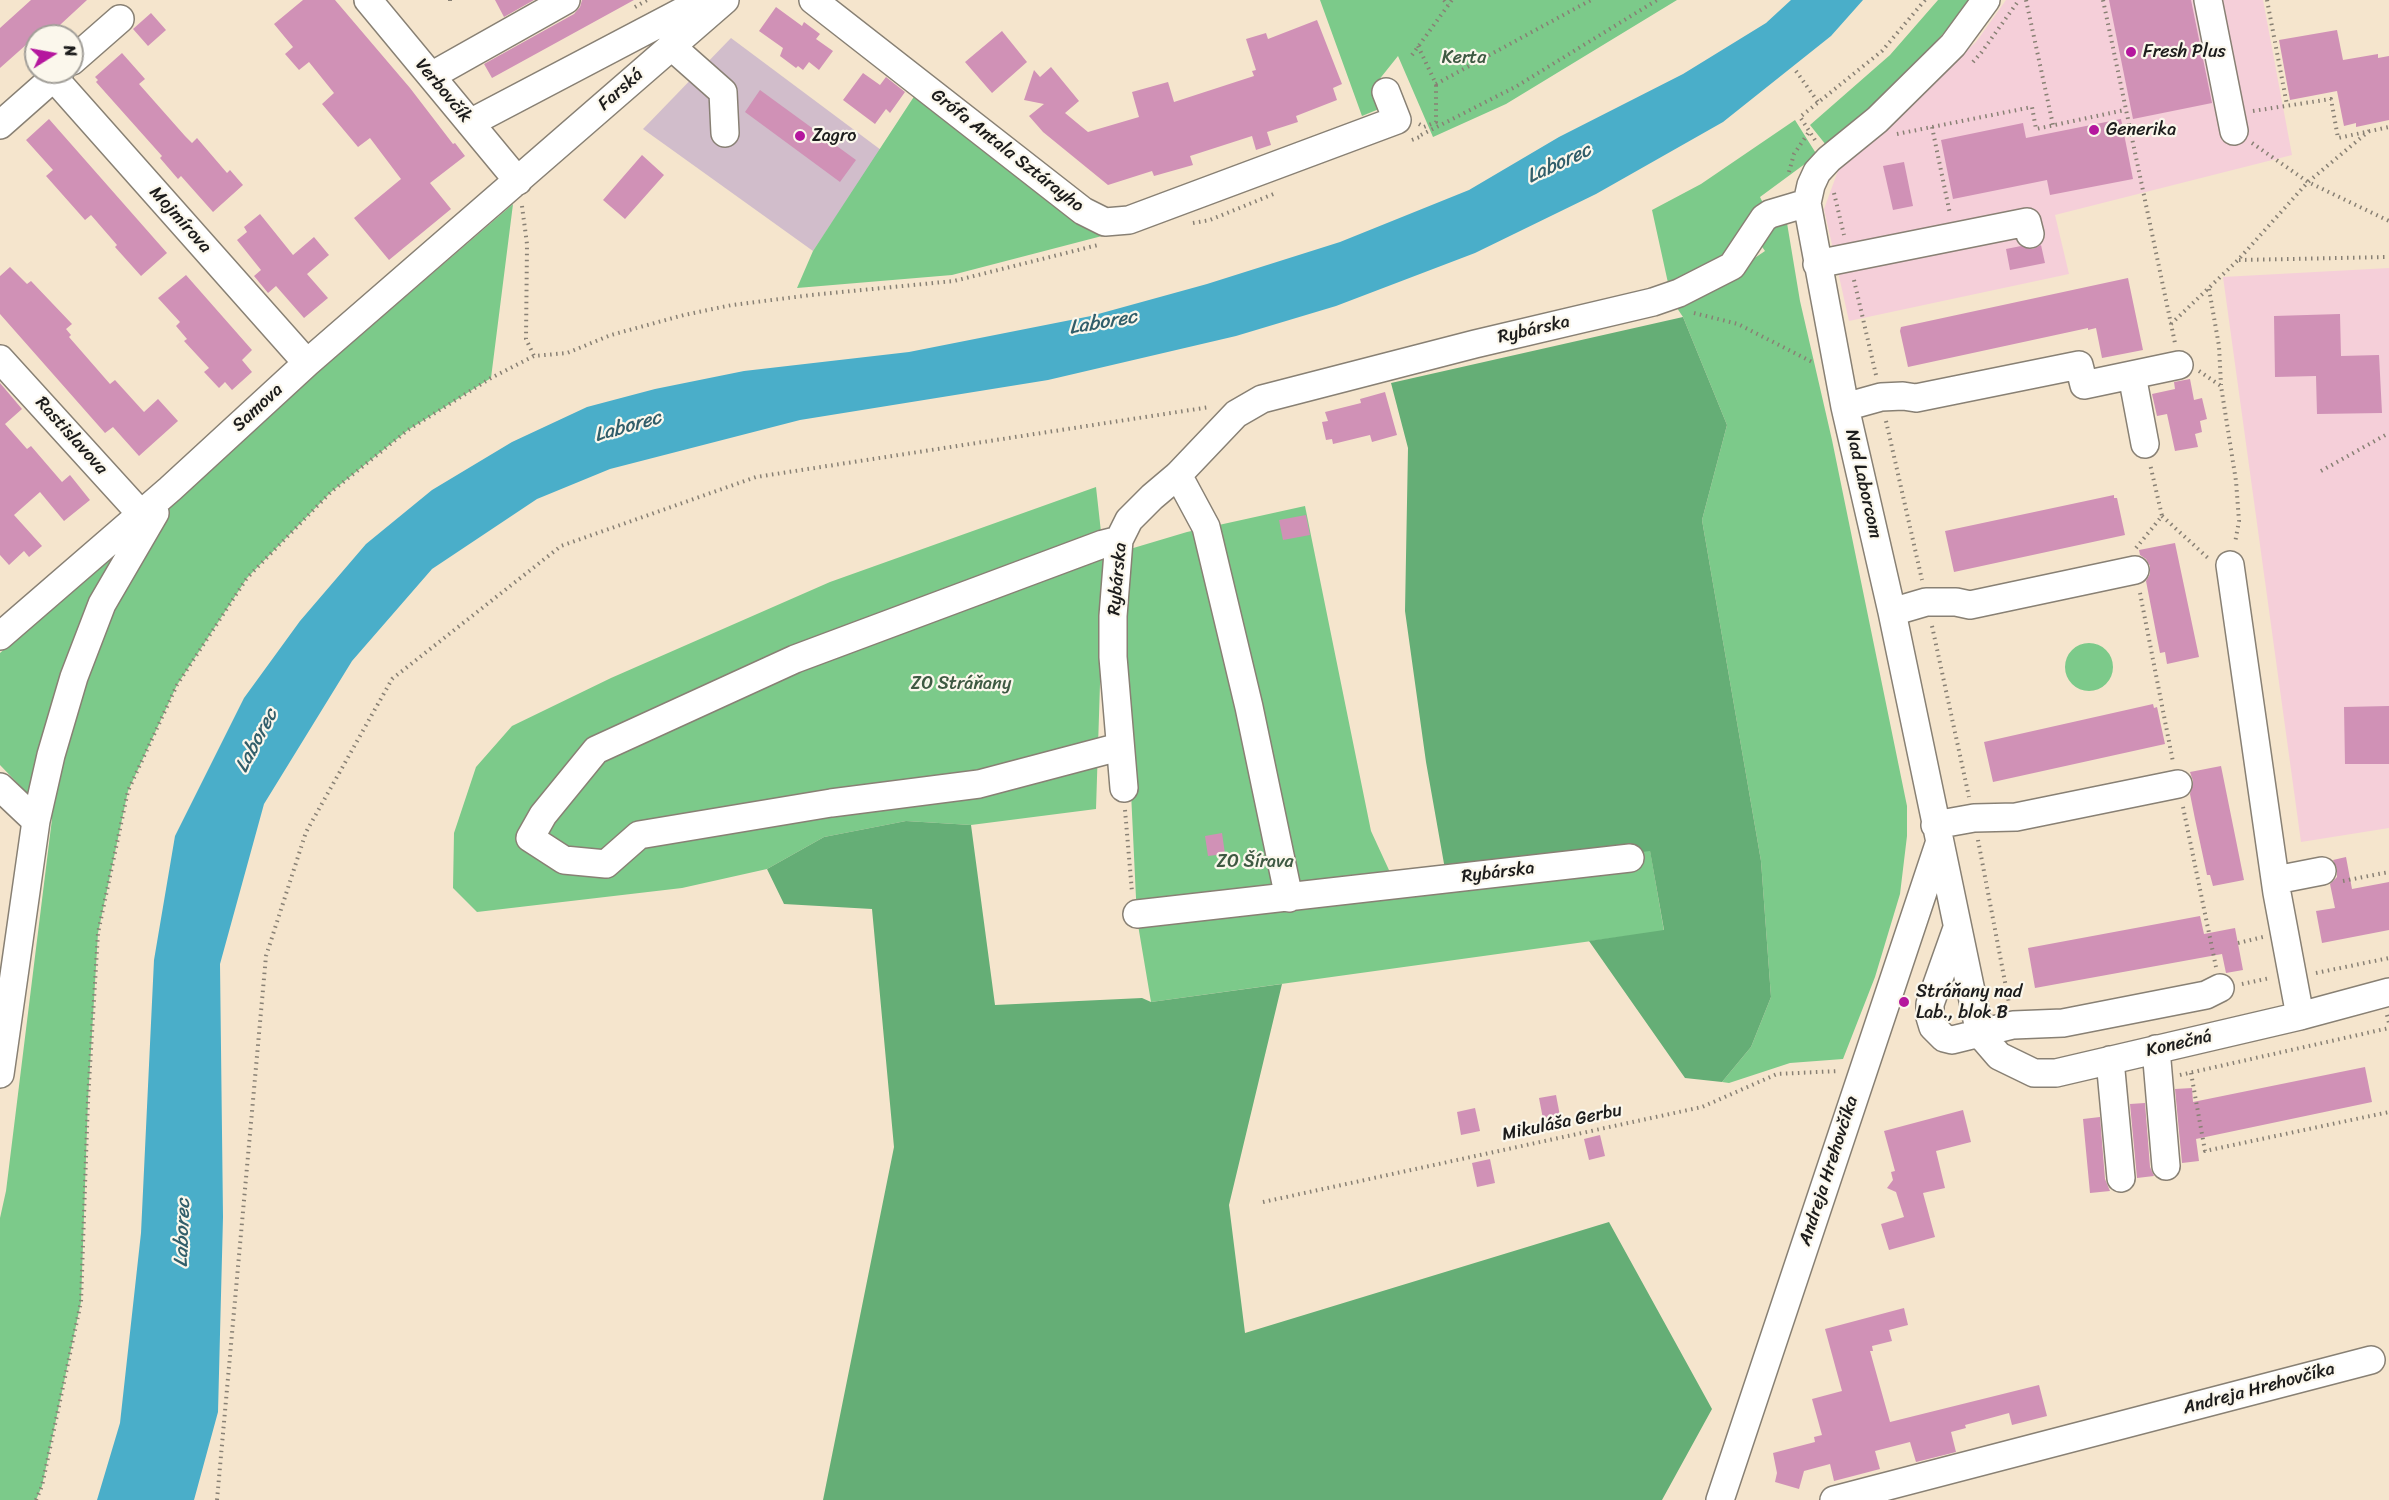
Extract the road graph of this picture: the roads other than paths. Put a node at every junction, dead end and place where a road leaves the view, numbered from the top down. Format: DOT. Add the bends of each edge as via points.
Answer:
graph roads {
  1 [pos="368,0"];
  2 [pos="566,0"];
  3 [pos="704,0"];
  4 [pos="725,0"];
  5 [pos="813,0"];
  6 [pos="1986,0"];
  7 [pos="2208,0"];
  8 [pos="120,19"];
  9 [pos="671,46"];
  10 [pos="84,51"];
  11 [pos="431,76"];
  12 [pos="46,84"];
  13 [pos="74,84"];
  14 [pos="1386,92"];
  15 [pos="470,123"];
  16 [pos="2232,123"];
  17 [pos="0,125"];
  18 [pos="725,133"];
  19 [pos="519,181"];
  20 [pos="1807,203"];
  21 [pos="2030,234"];
  22 [pos="1817,264"];
  23 [pos="0,359"];
  24 [pos="307,363"];
  25 [pos="2179,365"];
  26 [pos="2132,375"];
  27 [pos="1845,407"];
  28 [pos="2145,444"];
  29 [pos="1178,475"];
  30 [pos="170,489"];
  31 [pos="141,514"];
  32 [pos="1119,540"];
  33 [pos="2230,565"];
  34 [pos="2135,570"];
  35 [pos="1892,612"];
  36 [pos="0,636"];
  37 [pos="1119,747"];
  38 [pos="2178,784"];
  39 [pos="0,787"];
  40 [pos="1124,788"];
  41 [pos="36,822"];
  42 [pos="1937,834"];
  43 [pos="1630,858"];
  44 [pos="2322,871"];
  45 [pos="2276,880"];
  46 [pos="1289,898"];
  47 [pos="1137,914"];
  48 [pos="1957,928"];
  49 [pos="2220,988"];
  50 [pos="2389,992"];
  51 [pos="2300,1016"];
  52 [pos="1980,1034"];
  53 [pos="2156,1049"];
  54 [pos="2110,1060"];
  55 [pos="0,1074"];
  56 [pos="2166,1166"];
  57 [pos="2121,1178"];
  58 [pos="2372,1360"];
  59 [pos="1720,1500"];
  60 [pos="1834,1500"];
  1 -- 11 [label="street, Verbovčík"];
  2 -- 11 [label="street"];
  3 -- 15 [label="street"];
  4 -- 9 [label="street, Farská"];
  5 -- 14 [label="street, Grófa Antala Sztárayho" via="1083,211 1105,222 1129,220 1399,132"];
  6 -- 20 [label="street, Nad Laborcom" via="1953,45 1817,172"];
  7 -- 16 [label="street"];
  8 -- 10 [label="street"];
  9 -- 18 [label="street" via="723,92"];
  9 -- 19 [label="street, Farská"];
  11 -- 15 [label="street, Verbovčík"];
  12 -- 17 [label="street"];
  13 -- 24 [label="street, Mojmírova"];
  15 -- 19 [label="street, Verbovčík"];
  19 -- 24 [label="street, Samova"];
  20 -- 22 [label="street, Nad Laborcom"];
  20 -- 29 [label="street, Rybárska" via="1764,218 1726,271 1653,303 1262,399 1236,414"];
  21 -- 22 [label="street" via="2027,222"];
  22 -- 27 [label="street, Nad Laborcom"];
  23 -- 31 [label="street, Rastislavova"];
  24 -- 30 [label="street, Samova"];
  25 -- 26 [label="street"];
  26 -- 27 [label="street" via="2084,385 2079,365 1916,398 1881,398"];
  26 -- 28 [label="street"];
  27 -- 35 [label="street, Nad Laborcom"];
  29 -- 32 [label="street, Rybárska" via="1129,520"];
  29 -- 46 [label="street" via="1206,527"];
  30 -- 31 [label="street, Samova"];
  30 -- 41 [label="street" via="102,604 71,688"];
  31 -- 36 [label="street, Samova"];
  32 -- 37 [label="street, Rybárska" via="1113,616"];
  32 -- 37 [label="street" via="795,660 596,750 543,815 530,838 564,860 606,864 639,835 831,803 979,784"];
  33 -- 45 [label="street"];
  34 -- 35 [label="street" via="1970,605 1926,602"];
  35 -- 42 [label="street, Nad Laborcom"];
  37 -- 40 [label="street, Rybárska"];
  38 -- 42 [label="street" via="2016,817 1974,818"];
  39 -- 41 [label="street"];
  41 -- 55 [label="street"];
  42 -- 48 [label="street, Nad Laborcom"];
  42 -- 59 [label="street, Andreja Hrehovčíka"];
  43 -- 46 [label="street, Rybárska"];
  44 -- 45 [label="street"];
  45 -- 51 [label="street"];
  46 -- 47 [label="street, Rybárska"];
  48 -- 52 [label="street, Nad Laborcom"];
  48 -- 52 [label="street" via="1929,1004 1932,1027 1944,1038 1960,1040"];
  49 -- 52 [label="street" via="2206,995 2062,1023 2013,1025"];
  50 -- 51 [label="street, Konečná"];
  51 -- 53 [label="street, Konečná"];
  52 -- 54 [label="street, Konečná" via="1999,1056 2034,1073 2056,1073"];
  53 -- 54 [label="street, Konečná"];
  53 -- 56 [label="street"];
  54 -- 57 [label="street"];
  58 -- 60 [label="street, Andreja Hrehovčíka"];
}
